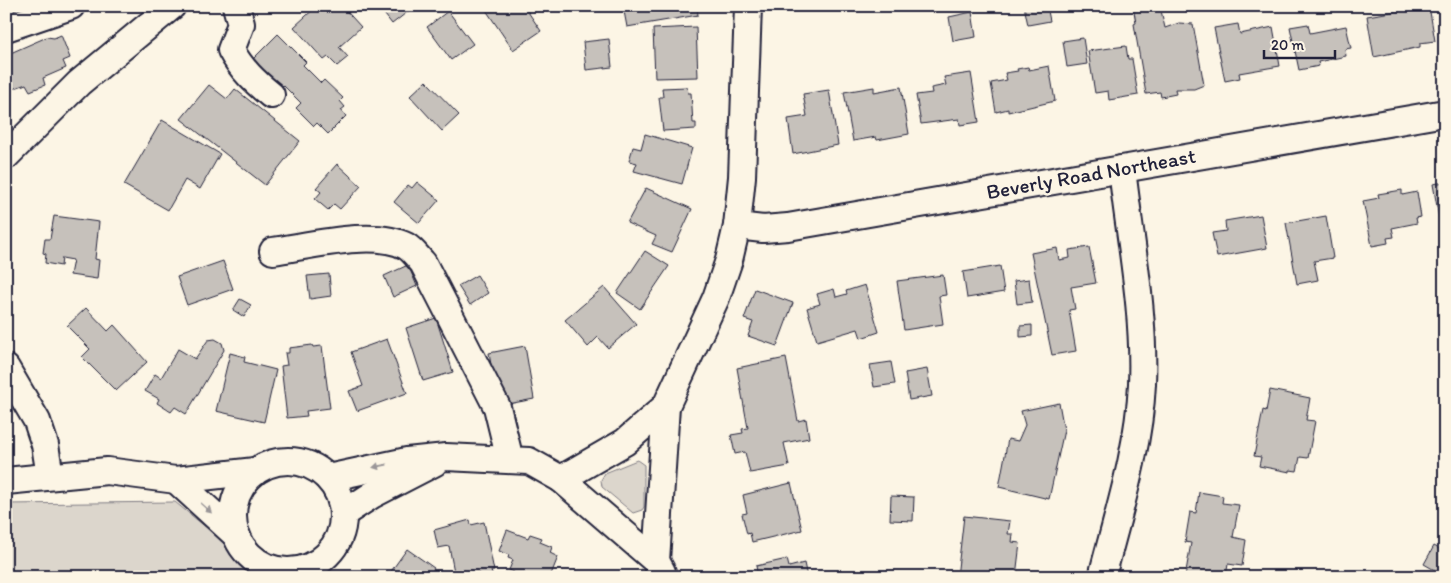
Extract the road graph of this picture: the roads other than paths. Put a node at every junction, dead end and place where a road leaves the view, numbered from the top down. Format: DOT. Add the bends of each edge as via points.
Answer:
graph roads {
  1 [pos="71,6"];
  2 [pos="172,6"];
  3 [pos="236,6"];
  4 [pos="748,6"];
  5 [pos="6,28"];
  6 [pos="271,95"];
  7 [pos="1445,112"];
  8 [pos="6,156"];
  9 [pos="1122,169"];
  10 [pos="737,226"];
  11 [pos="273,251"];
  12 [pos="6,368"];
  13 [pos="666,406"];
  14 [pos="446,457"];
  15 [pos="510,460"];
  16 [pos="255,471"];
  17 [pos="50,476"];
  18 [pos="328,478"];
  19 [pos="561,479"];
  20 [pos="176,480"];
  21 [pos="6,482"];
  22 [pos="343,514"];
  23 [pos="237,536"];
  24 [pos="332,549"];
  25 [pos="660,569"];
  26 [pos="286,574"];
  27 [pos="333,577"];
  28 [pos="1102,577"];
  1 -- 5 [label="street"];
  2 -- 8 [label="street" via="79,83"];
  3 -- 6 [label="street" via="241,24 231,50 251,79"];
  4 -- 10 [label="street" via="742,177"];
  7 -- 9 [label="street, Beverly Road Northeast"];
  9 -- 10 [label="street, Beverly Road Northeast" via="788,227"];
  9 -- 28 [label="street" via="1140,318 1142,385 1133,454"];
  10 -- 13 [label="street" via="716,298"];
  11 -- 15 [label="street" via="385,239 408,247 423,263 497,407"];
  12 -- 17 [label="street" via="37,422"];
  13 -- 19 [label="street" via="625,442"];
  13 -- 25 [label="street"];
  14 -- 15 [label="street"];
  14 -- 18 [label="street, one-way" via="407,461"];
  14 -- 22 [label="street" via="372,495"];
  15 -- 19 [label="street" via="529,461"];
  16 -- 18 [label="street" via="269,464 300,462"];
  16 -- 20 [label="street"];
  16 -- 23 [label="street" via="235,500 233,518"];
  17 -- 20 [label="street" via="106,471"];
  17 -- 21 [label="street"];
  18 -- 22 [label="street" via="336,488"];
  19 -- 25 [label="street"];
  20 -- 23 [label="street, one-way"];
  22 -- 24 [label="street" via="341,532"];
  23 -- 26 [label="street" via="255,560"];
  24 -- 26 [label="street" via="318,562"];
  24 -- 27 [label="street"];
}
